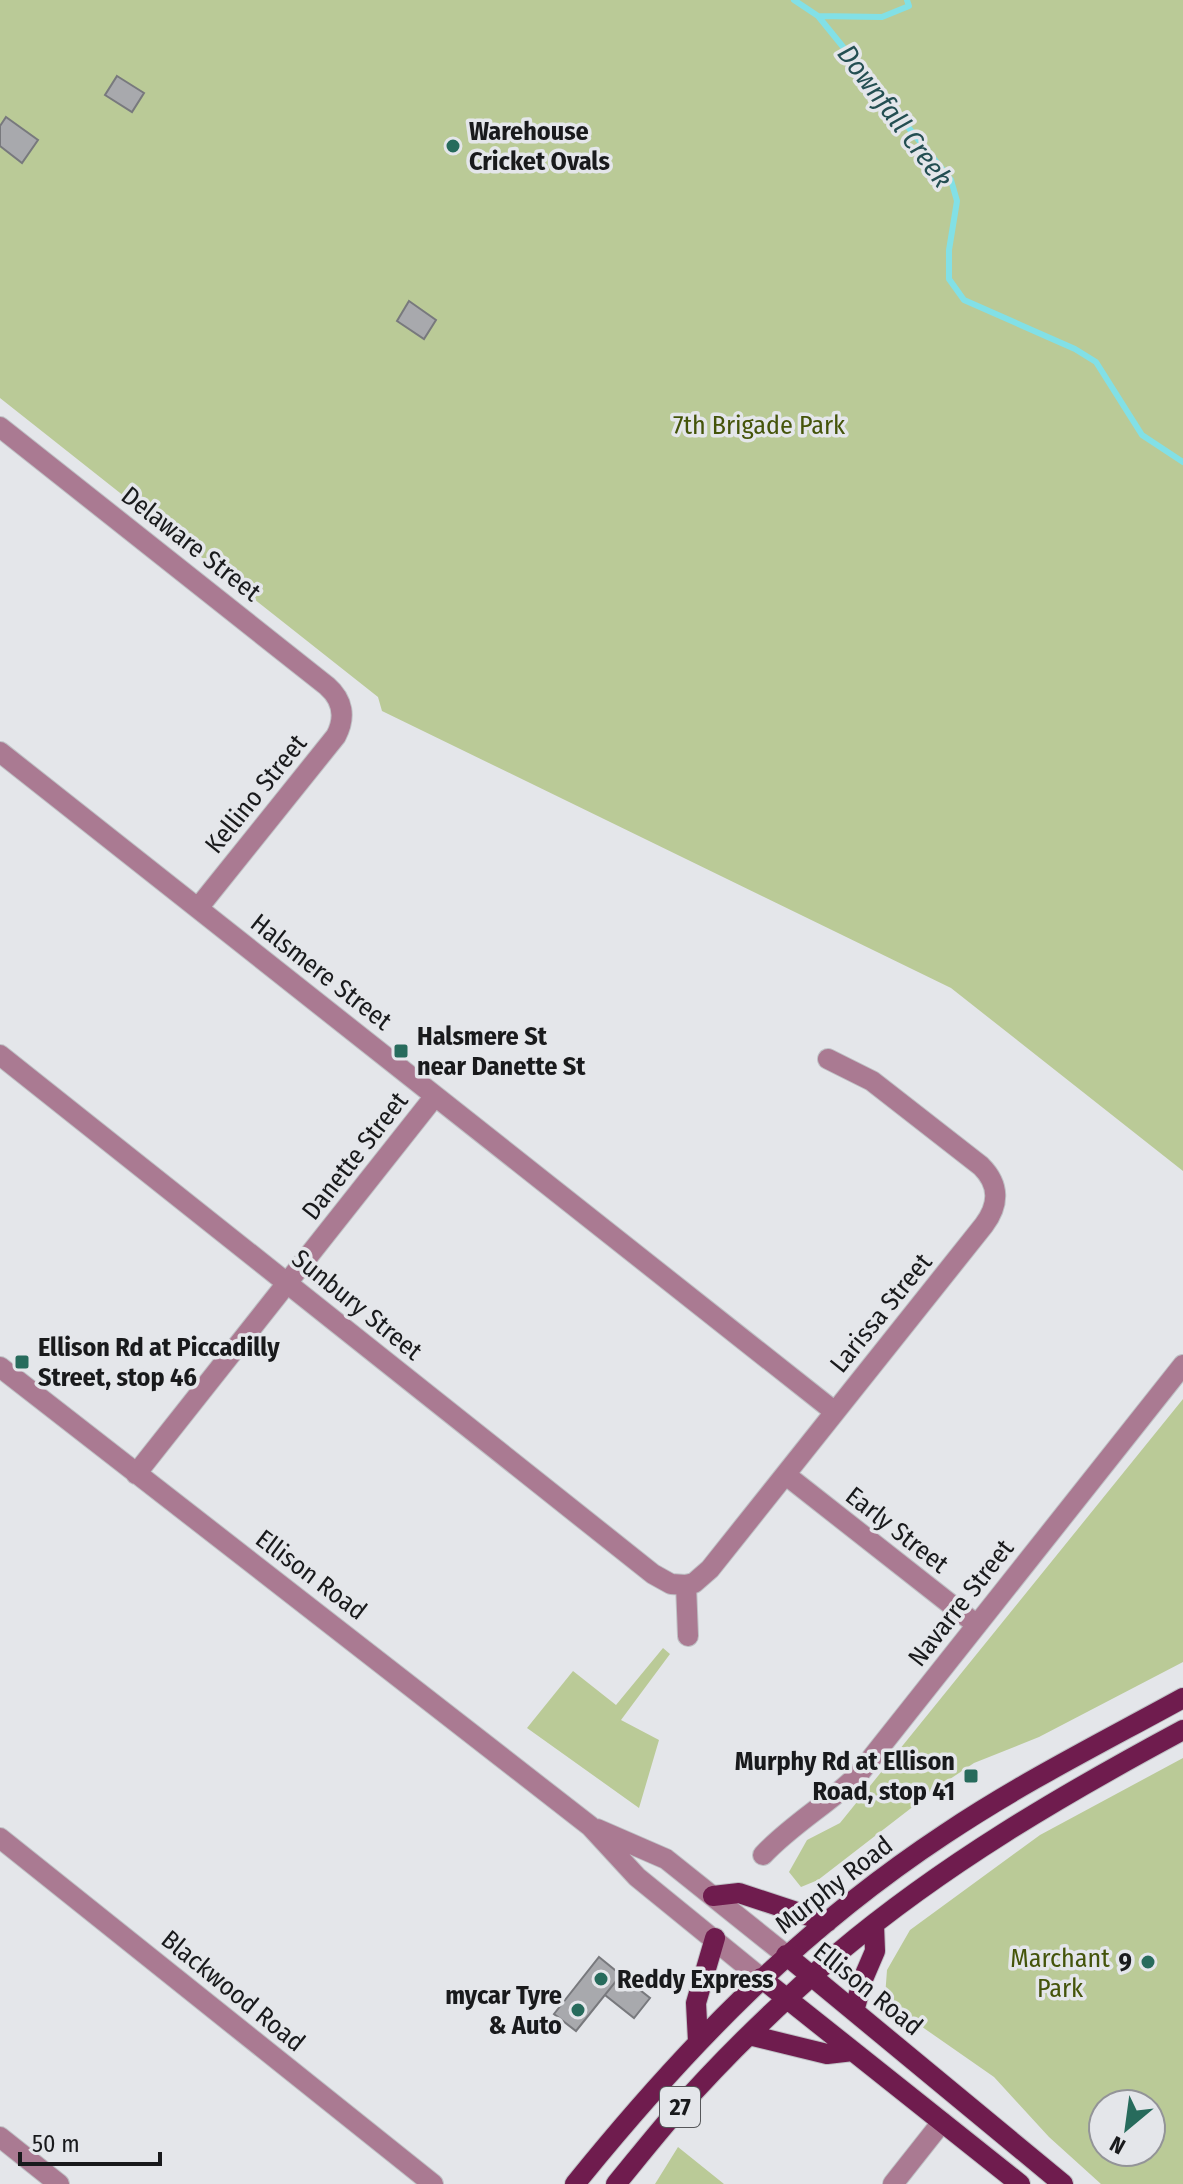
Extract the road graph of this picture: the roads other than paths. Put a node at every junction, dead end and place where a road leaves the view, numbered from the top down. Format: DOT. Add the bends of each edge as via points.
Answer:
graph roads {
  1 [pos="0,427"];
  2 [pos="342,708"];
  3 [pos="0,752"];
  4 [pos="198,908"];
  5 [pos="0,1055"];
  6 [pos="828,1059"];
  7 [pos="435,1096"];
  8 [pos="288,1283"];
  9 [pos="1183,1365"];
  10 [pos="0,1367"];
  11 [pos="835,1412"];
  12 [pos="136,1474"];
  13 [pos="786,1475"];
  14 [pos="686,1585"];
  15 [pos="977,1625"];
  16 [pos="688,1636"];
  17 [pos="1183,1698"];
  18 [pos="1183,1730"];
  19 [pos="590,1826"];
  20 [pos="0,1838"];
  21 [pos="763,1855"];
  22 [pos="713,1896"];
  23 [pos="827,1922"];
  24 [pos="874,1925"];
  25 [pos="715,1938"];
  26 [pos="786,1955"];
  27 [pos="812,1977"];
  28 [pos="761,1978"];
  29 [pos="788,1999"];
  30 [pos="854,2011"];
  31 [pos="749,2035"];
  32 [pos="698,2041"];
  33 [pos="853,2051"];
  34 [pos="942,2122"];
  35 [pos="0,2137"];
  36 [pos="59,2184"];
  37 [pos="433,2184"];
  38 [pos="575,2184"];
  39 [pos="616,2184"];
  40 [pos="893,2184"];
  41 [pos="1020,2184"];
  42 [pos="1063,2184"];
  1 -- 2 [label="street, Delaware Street" via="327,686"];
  2 -- 4 [label="street, Kellino Street" via="336,736"];
  3 -- 4 [label="street, Halsmere Street"];
  4 -- 7 [label="street, Halsmere Street"];
  5 -- 8 [label="street, Sunbury Street"];
  6 -- 11 [label="street, Larissa Street" via="872,1081 981,1166 996,1192 984,1225"];
  7 -- 8 [label="street, Danette Street"];
  7 -- 11 [label="street, Halsmere Street"];
  8 -- 12 [label="street, Danette Street"];
  8 -- 14 [label="street, Sunbury Street" via="653,1574"];
  9 -- 15 [label="street, Navarre Street"];
  10 -- 12 [label="street, Ellison Road"];
  11 -- 13 [label="street, Larissa Street"];
  12 -- 19 [label="street, Ellison Road"];
  13 -- 14 [label="street, Larissa Street" via="710,1569"];
  13 -- 15 [label="street, Early Street"];
  14 -- 16 [label="street"];
  15 -- 21 [label="street, Navarre Street" via="858,1775"];
  17 -- 23 [label="main road, Murphy Road" via="999,1799"];
  18 -- 24 [label="main road" via="1016,1824"];
  19 -- 22 [label="street, Ellison Road" via="666,1859"];
  19 -- 25 [label="street, Ellison Road" via="637,1877"];
  20 -- 37 [label="street, Blackwood Road"];
  22 -- 23 [label="main road" via="739,1893"];
  22 -- 26 [label="street, Ellison Road"];
  23 -- 26 [label="main road, Murphy Road"];
  24 -- 27 [label="main road"];
  24 -- 30 [label="main road" via="875,1951"];
  25 -- 28 [label="street, Ellison Road"];
  25 -- 32 [label="main road" via="696,2003"];
  26 -- 27 [label="main road, Ellison Road"];
  26 -- 28 [label="main road, Murphy Road / 27"];
  27 -- 29 [label="main road, 27"];
  27 -- 30 [label="main road, Ellison Road"];
  28 -- 29 [label="main road, Ellison Road"];
  28 -- 32 [label="main road, Murphy Road / 27"];
  29 -- 31 [label="main road, 27"];
  29 -- 33 [label="main road, Ellison Road"];
  30 -- 42 [label="main road, Ellison Road"];
  31 -- 33 [label="main road" via="827,2054"];
  31 -- 39 [label="main road, 27"];
  32 -- 38 [label="main road, Murphy Road / 27"];
  33 -- 34 [label="main road, Ellison Road"];
  34 -- 40 [label="street"];
  34 -- 41 [label="main road, Ellison Road"];
  35 -- 36 [label="street"];
}
